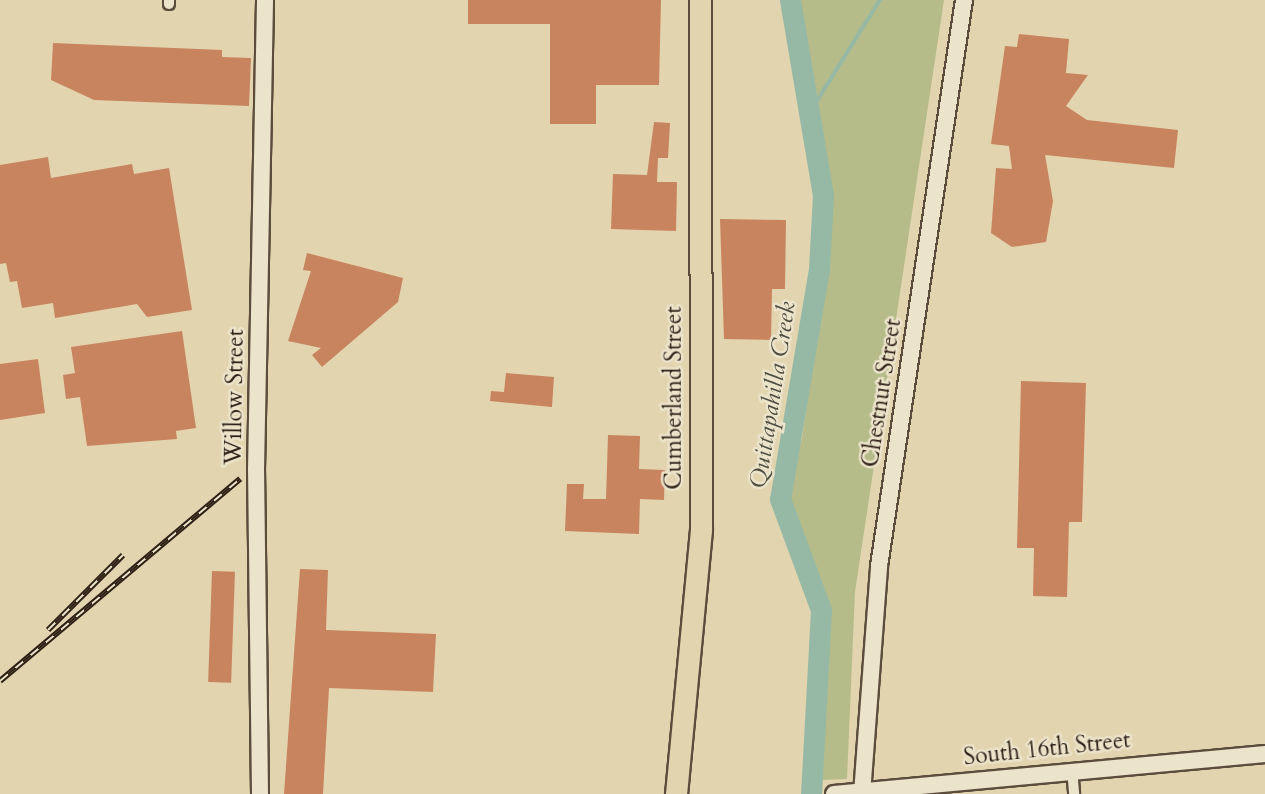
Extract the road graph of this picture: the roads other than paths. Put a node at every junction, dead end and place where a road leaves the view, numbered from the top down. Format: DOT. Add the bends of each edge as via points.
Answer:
graph roads {
  1 [pos="265,0"];
  2 [pos="700,0"];
  3 [pos="964,0"];
  4 [pos="1265,754"];
  5 [pos="1072,769"];
  6 [pos="862,793"];
  7 [pos="260,794"];
  8 [pos="676,794"];
  9 [pos="836,794"];
  10 [pos="1074,794"];
  1 -- 7 [label="street, Willow Street" via="256,470"];
  2 -- 8 [label="highway, Cumberland Street" via="701,530"];
  3 -- 6 [label="street, Chestnut Street" via="879,566"];
  4 -- 5 [label="street, South 16th Street"];
  5 -- 6 [label="street, South 16th Street"];
  5 -- 10 [label="street"];
  6 -- 9 [label="street, South 16th Street"];
}
